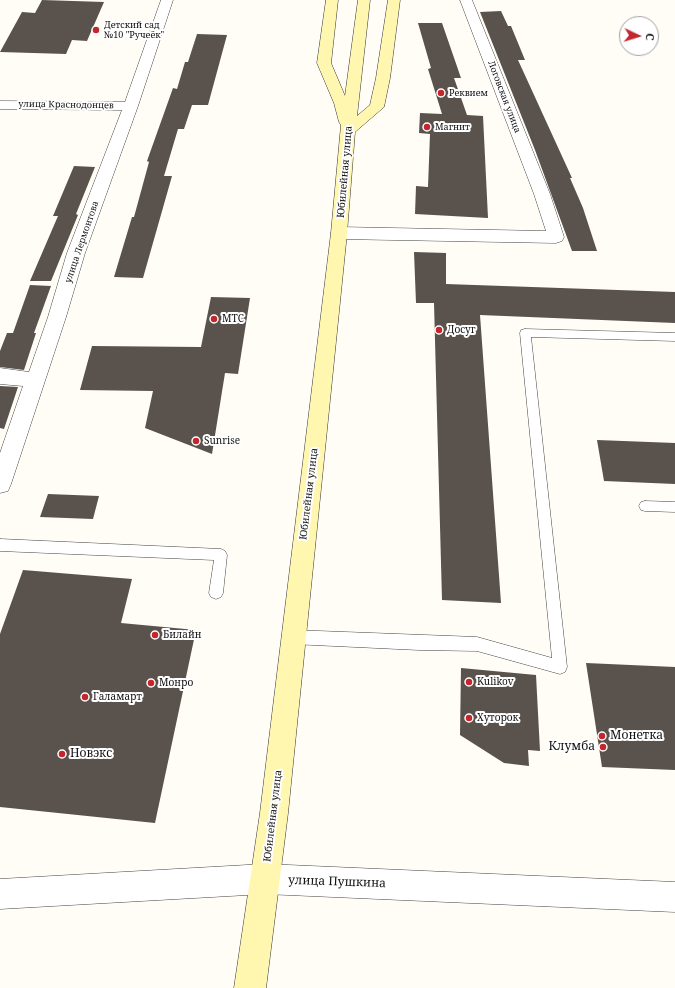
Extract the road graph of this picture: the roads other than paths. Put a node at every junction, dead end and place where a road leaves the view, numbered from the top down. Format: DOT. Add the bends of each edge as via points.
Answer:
graph roads {
  1 [pos="167,0"];
  2 [pos="332,0"];
  3 [pos="364,0"];
  4 [pos="394,0"];
  5 [pos="466,0"];
  6 [pos="0,105"];
  7 [pos="131,106"];
  8 [pos="348,131"];
  9 [pos="339,233"];
  10 [pos="675,337"];
  11 [pos="0,376"];
  12 [pos="35,380"];
  13 [pos="0,484"];
  14 [pos="645,506"];
  15 [pos="675,507"];
  16 [pos="0,545"];
  17 [pos="216,593"];
  18 [pos="292,637"];
  19 [pos="265,879"];
  20 [pos="0,894"];
  21 [pos="675,897"];
  22 [pos="250,988"];
  1 -- 7 [label="street, улица Лермонтова"];
  2 -- 8 [label="main road" via="324,64 341,103"];
  3 -- 8 [label="main road, Юбилейная улица"];
  4 -- 8 [label="main road" via="377,107"];
  5 -- 9 [label="street, Логовская улица" via="542,194 556,237"];
  6 -- 7 [label="street, улица Краснодонцев"];
  7 -- 12 [label="street, улица Лермонтова" via="76,253"];
  8 -- 9 [label="main road, Юбилейная улица"];
  9 -- 18 [label="main road, Юбилейная улица"];
  10 -- 18 [label="lane" via="525,333 560,668 477,644"];
  11 -- 12 [label="street"];
  12 -- 13 [label="street, улица Лермонтова"];
  14 -- 15 [label="lane"];
  16 -- 17 [label="lane" via="221,555"];
  18 -- 19 [label="main road, Юбилейная улица"];
  19 -- 20 [label="street, улица Пушкина"];
  19 -- 21 [label="street, улица Пушкина"];
  19 -- 22 [label="main road, Юбилейная улица"];
}
